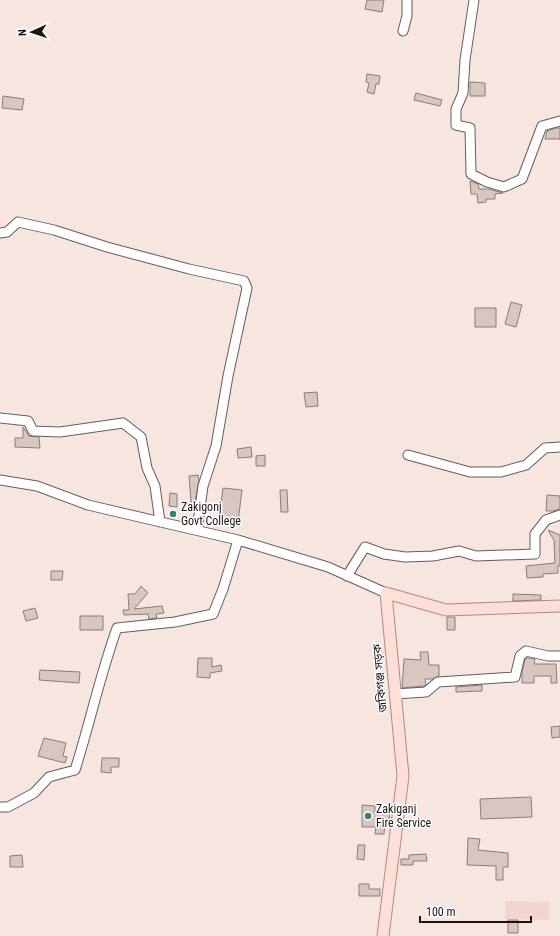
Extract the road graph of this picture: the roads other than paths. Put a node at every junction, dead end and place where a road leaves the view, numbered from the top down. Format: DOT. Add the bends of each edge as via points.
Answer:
graph roads {
  1 [pos="407,0"];
  2 [pos="474,0"];
  3 [pos="403,31"];
  4 [pos="560,121"];
  5 [pos="0,234"];
  6 [pos="0,418"];
  7 [pos="560,447"];
  8 [pos="408,455"];
  9 [pos="0,480"];
  10 [pos="560,515"];
  11 [pos="160,522"];
  12 [pos="197,530"];
  13 [pos="238,540"];
  14 [pos="347,576"];
  15 [pos="386,593"];
  16 [pos="560,606"];
  17 [pos="560,656"];
  18 [pos="395,694"];
  19 [pos="0,807"];
  20 [pos="383,936"];
  1 -- 3 [label="street" via="407,16"];
  2 -- 4 [label="street" via="463,93 456,108 456,125 470,128 471,174 504,187 522,179 542,126"];
  5 -- 12 [label="street" via="18,222 189,269 244,280 247,288 216,446 203,486"];
  6 -- 11 [label="street" via="28,421 33,431 60,432 124,423 141,437 147,468 155,486"];
  7 -- 8 [label="street" via="545,448 526,465 501,472 470,472"];
  9 -- 11 [label="street" via="37,486 88,505"];
  10 -- 14 [label="street" via="546,520 535,534 535,554 476,556 459,551 405,557 384,554 365,547"];
  11 -- 12 [label="street"];
  12 -- 13 [label="street"];
  13 -- 14 [label="street" via="328,567"];
  13 -- 19 [label="street" via="213,614 175,622 117,628 75,770 49,777 34,792 8,807"];
  14 -- 15 [label="street"];
  15 -- 16 [label="main road" via="446,610"];
  15 -- 18 [label="main road, জকিগঞ্জ সড়ক"];
  17 -- 18 [label="street" via="526,651 520,656 515,677 438,682 426,692"];
  18 -- 20 [label="main road, জকিগঞ্জ সড়ক" via="403,776"];
}
